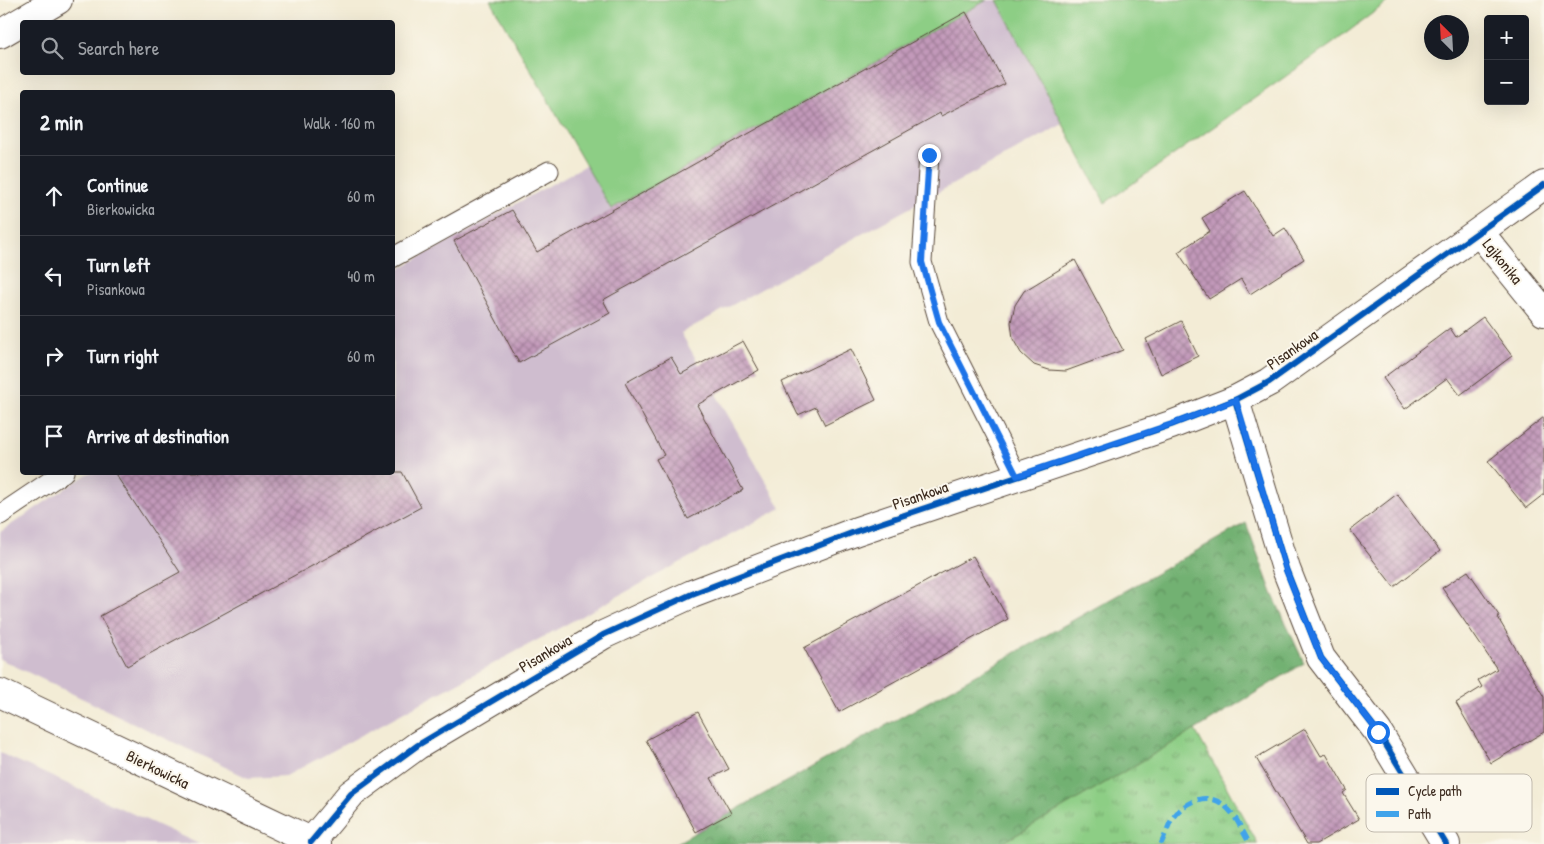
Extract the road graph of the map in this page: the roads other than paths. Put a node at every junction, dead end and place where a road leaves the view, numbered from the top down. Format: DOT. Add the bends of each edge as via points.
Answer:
graph roads {
  1 [pos="58,0"];
  2 [pos="23,20"];
  3 [pos="20,22"];
  4 [pos="0,33"];
  5 [pos="929,155"];
  6 [pos="549,171"];
  7 [pos="1544,185"];
  8 [pos="1480,233"];
  9 [pos="395,256"];
  10 [pos="1544,312"];
  11 [pos="1236,400"];
  12 [pos="60,475"];
  13 [pos="1017,476"];
  14 [pos="0,515"];
  15 [pos="0,693"];
  16 [pos="1404,774"];
  17 [pos="1439,832"];
  18 [pos="274,835"];
  19 [pos="314,843"];
  20 [pos="1446,844"];
  1 -- 2 [label="street"];
  3 -- 4 [label="street"];
  5 -- 13 [label="lane" via="922,262 939,322"];
  6 -- 9 [label="lane"];
  7 -- 8 [label="street, Pisankowa"];
  8 -- 10 [label="street, Lajkonika"];
  8 -- 11 [label="street, Pisankowa" via="1269,382"];
  11 -- 13 [label="street, Pisankowa"];
  11 -- 16 [label="street" via="1286,570 1321,658 1378,732"];
  12 -- 14 [label="lane"];
  13 -- 19 [label="street, Pisankowa" via="857,531 710,587 603,635 418,745 352,794"];
  15 -- 18 [label="street, Bierkowicka"];
  17 -- 20 [label="street"];
  18 -- 19 [label="street, Bierkowicka"];
}
